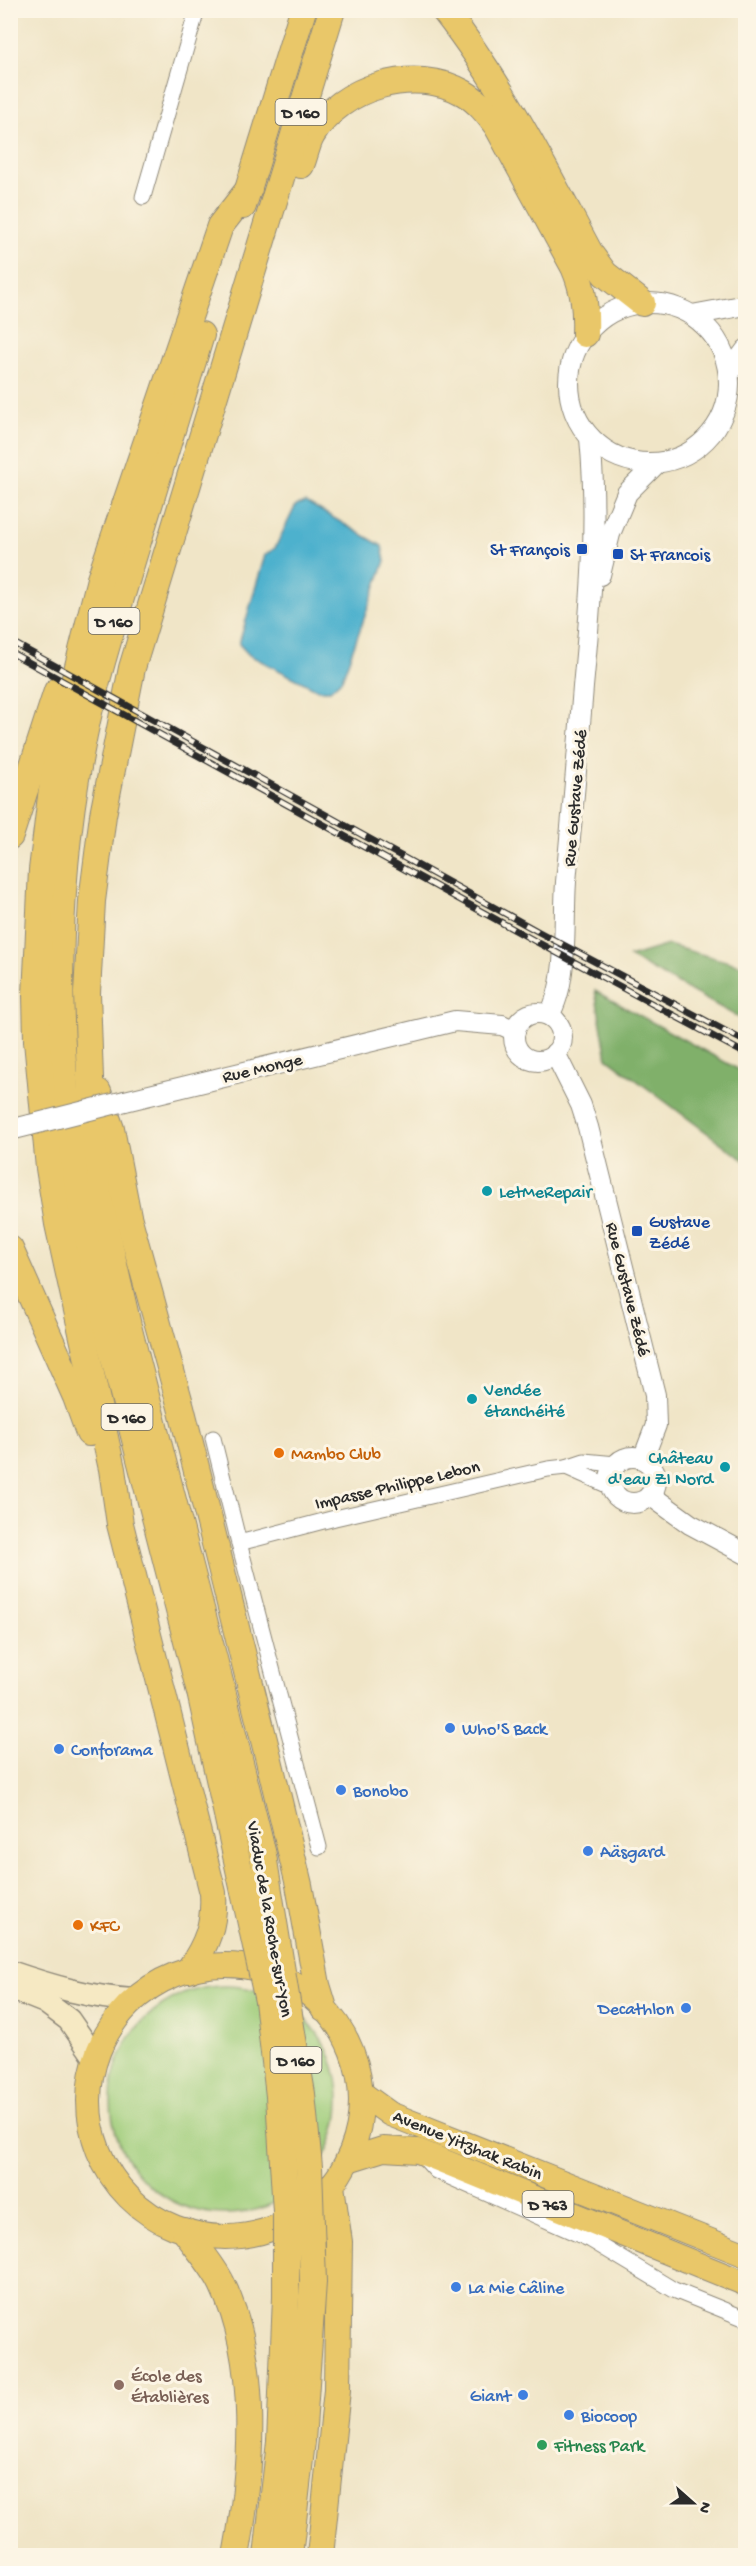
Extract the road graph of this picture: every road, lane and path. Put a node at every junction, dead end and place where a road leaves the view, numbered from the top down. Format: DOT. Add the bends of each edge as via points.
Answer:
graph roads {
  1 [pos="197,10"];
  2 [pos="303,10"];
  3 [pos="332,10"];
  4 [pos="444,10"];
  5 [pos="249,189"];
  6 [pos="143,197"];
  7 [pos="271,213"];
  8 [pos="642,303"];
  9 [pos="746,304"];
  10 [pos="692,315"];
  11 [pos="585,334"];
  12 [pos="746,350"];
  13 [pos="729,373"];
  14 [pos="590,438"];
  15 [pos="657,463"];
  16 [pos="100,579"];
  17 [pos="590,615"];
  18 [pos="10,836"];
  19 [pos="549,1015"];
  20 [pos="514,1031"];
  21 [pos="555,1053"];
  22 [pos="89,1066"];
  23 [pos="10,1130"];
  24 [pos="10,1249"];
  25 [pos="213,1438"];
  26 [pos="643,1459"];
  27 [pos="616,1464"];
  28 [pos="566,1467"];
  29 [pos="611,1487"];
  30 [pos="650,1495"];
  31 [pos="120,1524"];
  32 [pos="238,1543"];
  33 [pos="746,1554"];
  34 [pos="210,1689"];
  35 [pos="319,1847"];
  36 [pos="189,1970"];
  37 [pos="10,1972"];
  38 [pos="10,1988"];
  39 [pos="134,2000"];
  40 [pos="324,2008"];
  41 [pos="96,2059"];
  42 [pos="361,2093"];
  43 [pos="418,2151"];
  44 [pos="348,2160"];
  45 [pos="331,2186"];
  46 [pos="185,2231"];
  47 [pos="746,2255"];
  48 [pos="746,2284"];
  49 [pos="746,2319"];
  50 [pos="291,2442"];
  51 [pos="236,2556"];
  52 [pos="267,2556"];
  53 [pos="289,2556"];
  54 [pos="320,2556"];
  1 -- 6 [label="street"];
  2 -- 5 [label="highway, D 160"];
  3 -- 7 [label="highway, D 160"];
  4 -- 8 [label="highway" via="514,114 591,255 604,274"];
  5 -- 16 [label="highway" via="220,226"];
  5 -- 34 [label="highway, D 160" via="102,661 71,810 62,913 63,1067 77,1199 88,1257 129,1425"];
  7 -- 11 [label="highway" via="294,185 312,134 355,95 384,83 412,79 464,93 484,108 497,126 574,267 586,307"];
  7 -- 22 [label="highway, D 160" via="132,668 120,720 92,901 87,993"];
  8 -- 10 [label="street" via="668,305"];
  8 -- 11 [label="street" via="601,318"];
  9 -- 10 [label="street"];
  10 -- 13 [label="street" via="710,330 723,351"];
  11 -- 14 [label="street" via="573,356 569,380 572,404"];
  12 -- 13 [label="street"];
  13 -- 15 [label="street" via="726,404 714,430 685,455"];
  14 -- 15 [label="street" via="633,462"];
  14 -- 17 [label="street, Rue Gustave Zédé" via="594,485"];
  15 -- 17 [label="street, Rue Gustave Zédé" via="627,493 610,534"];
  16 -- 18 [label="highway" via="84,608"];
  16 -- 31 [label="highway" via="51,796 36,995 49,1168"];
  17 -- 19 [label="street, Rue Gustave Zédé" via="561,978 556,1004"];
  19 -- 20 [label="street" via="528,1014"];
  19 -- 21 [label="street" via="562,1033"];
  20 -- 21 [label="street" via="516,1046 526,1058 542,1060"];
  20 -- 23 [label="street, Rue Monge, bridge" via="502,1025 455,1021"];
  21 -- 26 [label="street, Rue Gustave Zédé" via="588,1126 656,1395 656,1425"];
  22 -- 34 [label="highway, D 160" via="98,1195"];
  22 -- 40 [label="highway" via="111,1129 128,1216 181,1407 299,1885"];
  24 -- 31 [label="highway" via="76,1396"];
  25 -- 32 [label="street"];
  26 -- 27 [label="street" via="632,1456"];
  26 -- 30 [label="street" via="654,1472"];
  27 -- 28 [label="street, Impasse Philippe Lebon" via="584,1461"];
  27 -- 29 [label="street" via="610,1474"];
  28 -- 29 [label="street"];
  28 -- 32 [label="street, Impasse Philippe Lebon"];
  29 -- 30 [label="street" via="625,1501 638,1502"];
  30 -- 33 [label="street" via="690,1524"];
  31 -- 36 [label="highway" via="213,1893 215,1914 208,1939"];
  32 -- 35 [label="street"];
  34 -- 50 [label="highway, Viaduc de la Roche-sur-Yon / D 160, bridge" via="268,2001 277,2084 286,2211"];
  36 -- 39 [label="main road" via="160,1982"];
  36 -- 40 [label="main road" via="218,1965 248,1967 285,1979"];
  37 -- 39 [label="main road" via="78,1993"];
  38 -- 41 [label="main road" via="45,2002 69,2020"];
  39 -- 41 [label="main road" via="105,2037"];
  40 -- 42 [label="main road" via="349,2044"];
  41 -- 46 [label="main road" via="90,2112 104,2164 138,2205"];
  42 -- 44 [label="main road" via="358,2127"];
  42 -- 47 [label="main road, Avenue Yitzhak Rabin / D 763" via="390,2114"];
  43 -- 44 [label="main road, Avenue Yitzhak Rabin / D 763" via="383,2149"];
  43 -- 48 [label="main road, Avenue Yitzhak Rabin / D 763"];
  43 -- 49 [label="street" via="436,2171 591,2240 674,2290"];
  44 -- 45 [label="main road"];
  45 -- 46 [label="main road" via="308,2209 280,2226 249,2235 217,2237"];
  45 -- 54 [label="highway" via="339,2242 337,2390"];
  46 -- 51 [label="highway" via="222,2284 242,2348 248,2404 248,2467"];
  50 -- 52 [label="highway, D 160"];
  50 -- 53 [label="highway, D 160"];
}
